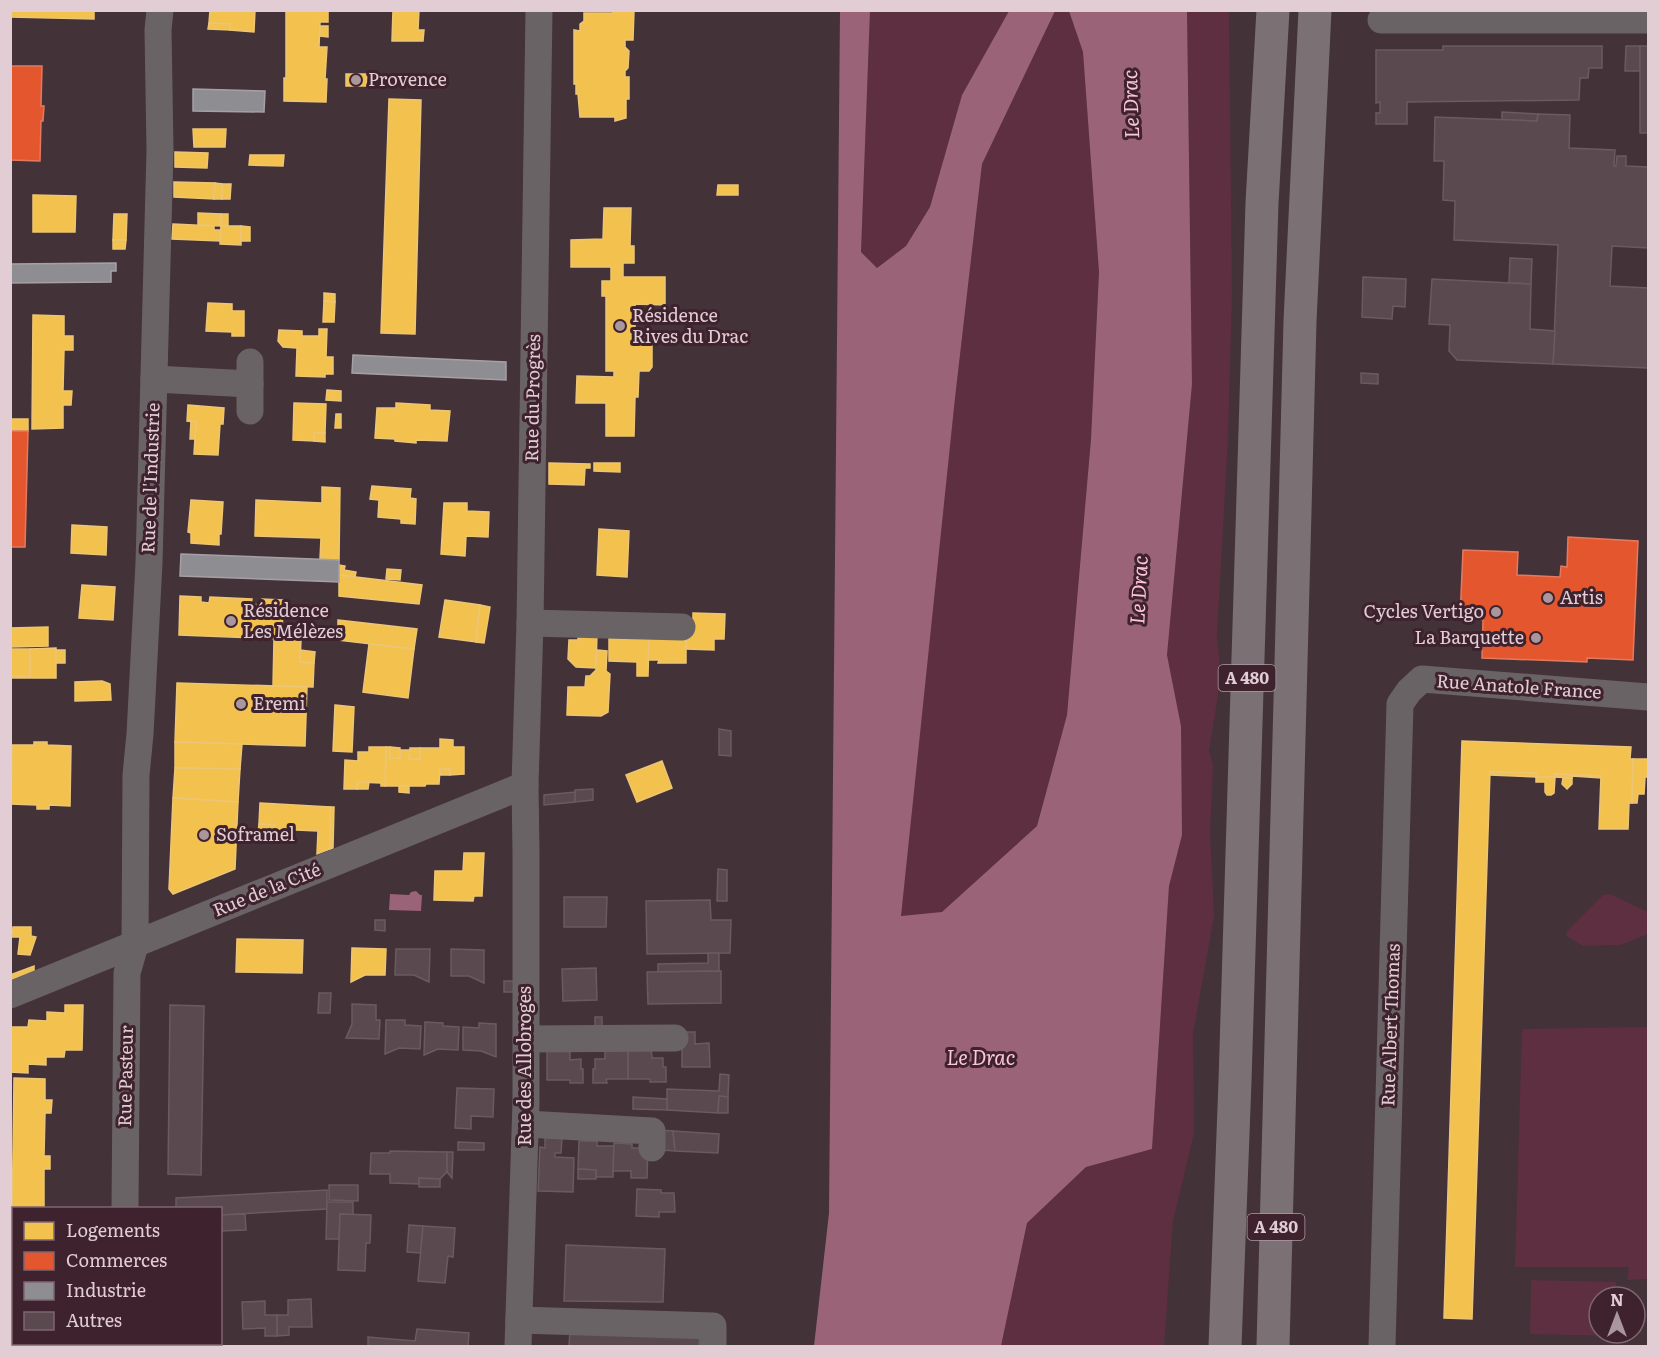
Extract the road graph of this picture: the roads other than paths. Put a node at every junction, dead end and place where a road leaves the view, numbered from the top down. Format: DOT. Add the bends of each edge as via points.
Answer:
graph roads {
  1 [pos="160,10"];
  2 [pos="539,10"];
  3 [pos="1273,10"];
  4 [pos="1315,10"];
  5 [pos="1381,20"];
  6 [pos="1648,20"];
  7 [pos="154,379"];
  8 [pos="250,411"];
  9 [pos="530,623"];
  10 [pos="682,627"];
  11 [pos="1648,697"];
  12 [pos="1400,704"];
  13 [pos="525,785"];
  14 [pos="135,945"];
  15 [pos="10,995"];
  16 [pos="675,1038"];
  17 [pos="526,1039"];
  18 [pos="526,1124"];
  19 [pos="652,1148"];
  20 [pos="125,1207"];
  21 [pos="519,1333"];
  22 [pos="713,1347"];
  23 [pos="1225,1347"];
  24 [pos="1273,1347"];
  25 [pos="1382,1347"];
  1 -- 7 [label="street, Rue de l'Industrie"];
  2 -- 9 [label="street, Rue du Progrès"];
  3 -- 23 [label="highway, A 480" via="1262,203"];
  4 -- 24 [label="highway, A 480" via="1300,321"];
  5 -- 6 [label="street"];
  7 -- 8 [label="street" via="250,373"];
  7 -- 14 [label="street, Rue de l'Industrie" via="136,775"];
  9 -- 10 [label="street"];
  9 -- 13 [label="street, Rue du Progrès"];
  11 -- 12 [label="street, Rue Anatole France" via="1422,679"];
  12 -- 25 [label="street, Rue Albert Thomas"];
  13 -- 14 [label="street, Rue de la Cité"];
  13 -- 17 [label="street, Rue des Allobroges"];
  14 -- 15 [label="street, Rue de la Cité"];
  14 -- 20 [label="street, Rue Pasteur" via="127,973"];
  16 -- 17 [label="street"];
  17 -- 18 [label="street, Rue des Allobroges"];
  18 -- 19 [label="street" via="652,1131"];
  18 -- 21 [label="street, Rue des Allobroges"];
  21 -- 22 [label="street" via="713,1326"];
}
